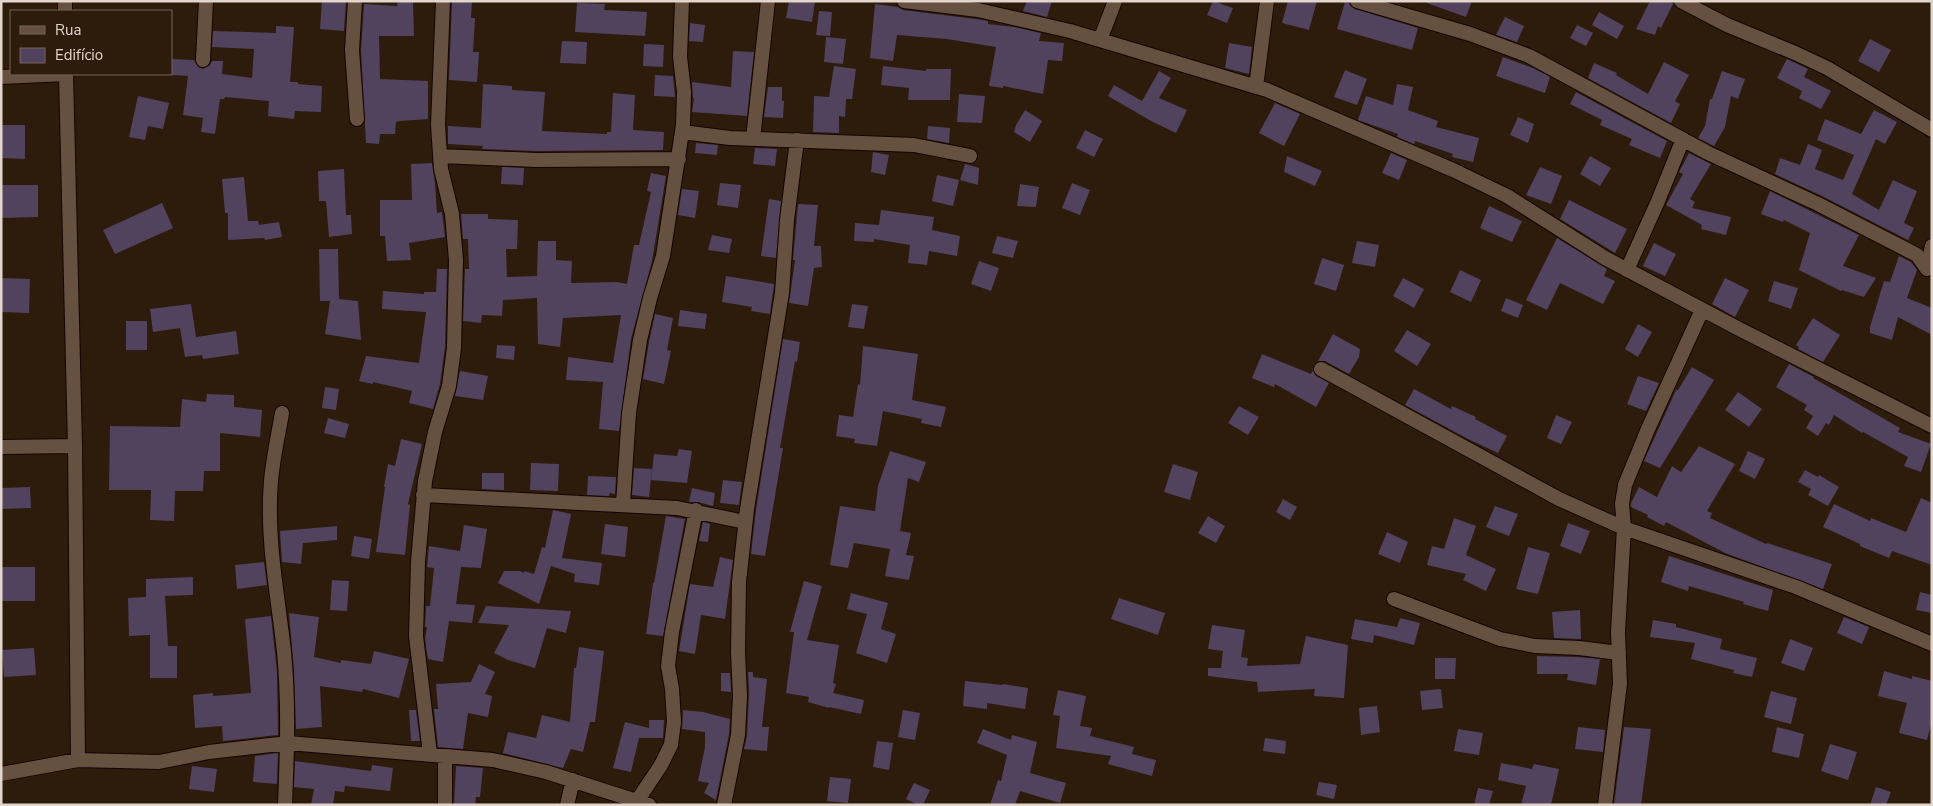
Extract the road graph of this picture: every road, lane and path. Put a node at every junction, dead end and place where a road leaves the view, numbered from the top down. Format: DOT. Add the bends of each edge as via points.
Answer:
graph roads {
  1 [pos="206,1"];
  2 [pos="355,1"];
  3 [pos="443,1"];
  4 [pos="682,1"];
  5 [pos="768,1"];
  6 [pos="904,1"];
  7 [pos="1115,1"];
  8 [pos="1267,1"];
  9 [pos="1356,1"];
  10 [pos="1681,1"];
  11 [pos="1100,40"];
  12 [pos="203,60"];
  13 [pos="44,75"];
  14 [pos="66,75"];
  15 [pos="1,77"];
  16 [pos="1256,87"];
  17 [pos="358,119"];
  18 [pos="1932,130"];
  19 [pos="682,132"];
  20 [pos="753,139"];
  21 [pos="1683,139"];
  22 [pos="797,140"];
  23 [pos="440,156"];
  24 [pos="970,156"];
  25 [pos="678,159"];
  26 [pos="1932,246"];
  27 [pos="1628,270"];
  28 [pos="1702,310"];
  29 [pos="1322,369"];
  30 [pos="282,413"];
  31 [pos="1932,426"];
  32 [pos="75,446"];
  33 [pos="1,447"];
  34 [pos="423,495"];
  35 [pos="623,504"];
  36 [pos="696,510"];
  37 [pos="745,522"];
  38 [pos="1624,528"];
  39 [pos="1394,599"];
  40 [pos="1932,644"];
  41 [pos="1619,654"];
  42 [pos="288,743"];
  43 [pos="430,754"];
  44 [pos="445,756"];
  45 [pos="78,760"];
  46 [pos="1,774"];
  47 [pos="573,780"];
  48 [pos="643,803"];
  49 [pos="285,805"];
  50 [pos="445,805"];
  51 [pos="567,805"];
  52 [pos="724,805"];
  53 [pos="1605,805"];
  1 -- 12 [label="street"];
  2 -- 17 [label="street" via="352,50"];
  3 -- 23 [label="street" via="438,125"];
  4 -- 19 [label="street"];
  5 -- 20 [label="street"];
  6 -- 11 [label="street" via="978,10"];
  7 -- 11 [label="street"];
  8 -- 16 [label="street"];
  9 -- 21 [label="street" via="1470,34 1529,56"];
  10 -- 18 [label="street" via="1727,25 1827,68"];
  11 -- 16 [label="street"];
  13 -- 15 [label="street"];
  14 -- 32 [label="street"];
  16 -- 27 [label="street" via="1507,196"];
  19 -- 20 [label="street"];
  19 -- 25 [label="street"];
  20 -- 22 [label="street"];
  21 -- 26 [label="street" via="1917,255 1927,269"];
  21 -- 27 [label="street"];
  22 -- 24 [label="street" via="914,145"];
  22 -- 37 [label="street" via="782,294"];
  23 -- 25 [label="street" via="546,160"];
  23 -- 34 [label="street" via="452,214 456,260 454,348 449,386 435,432"];
  25 -- 35 [label="street" via="663,256 640,340 630,412"];
  27 -- 28 [label="street"];
  28 -- 31 [label="street"];
  28 -- 38 [label="street" via="1625,485 1622,504"];
  29 -- 38 [label="street" via="1560,499"];
  30 -- 42 [label="street" via="271,481 270,528 284,653"];
  32 -- 33 [label="street"];
  32 -- 45 [label="street"];
  34 -- 35 [label="street"];
  34 -- 43 [label="street" via="416,636"];
  35 -- 36 [label="street"];
  36 -- 37 [label="street"];
  36 -- 48 [label="street" via="668,666 674,722 670,745"];
  37 -- 52 [label="street" via="738,582 738,735"];
  38 -- 40 [label="street" via="1796,587"];
  38 -- 41 [label="street"];
  39 -- 41 [label="street" via="1500,639 1535,646"];
  41 -- 53 [label="street" via="1620,684"];
  42 -- 43 [label="street"];
  42 -- 45 [label="street" via="209,752 159,762"];
  42 -- 49 [label="street"];
  43 -- 44 [label="street"];
  44 -- 47 [label="street" via="493,760"];
  44 -- 50 [label="street"];
  45 -- 46 [label="street"];
  47 -- 48 [label="street"];
  47 -- 51 [label="street"];
}
